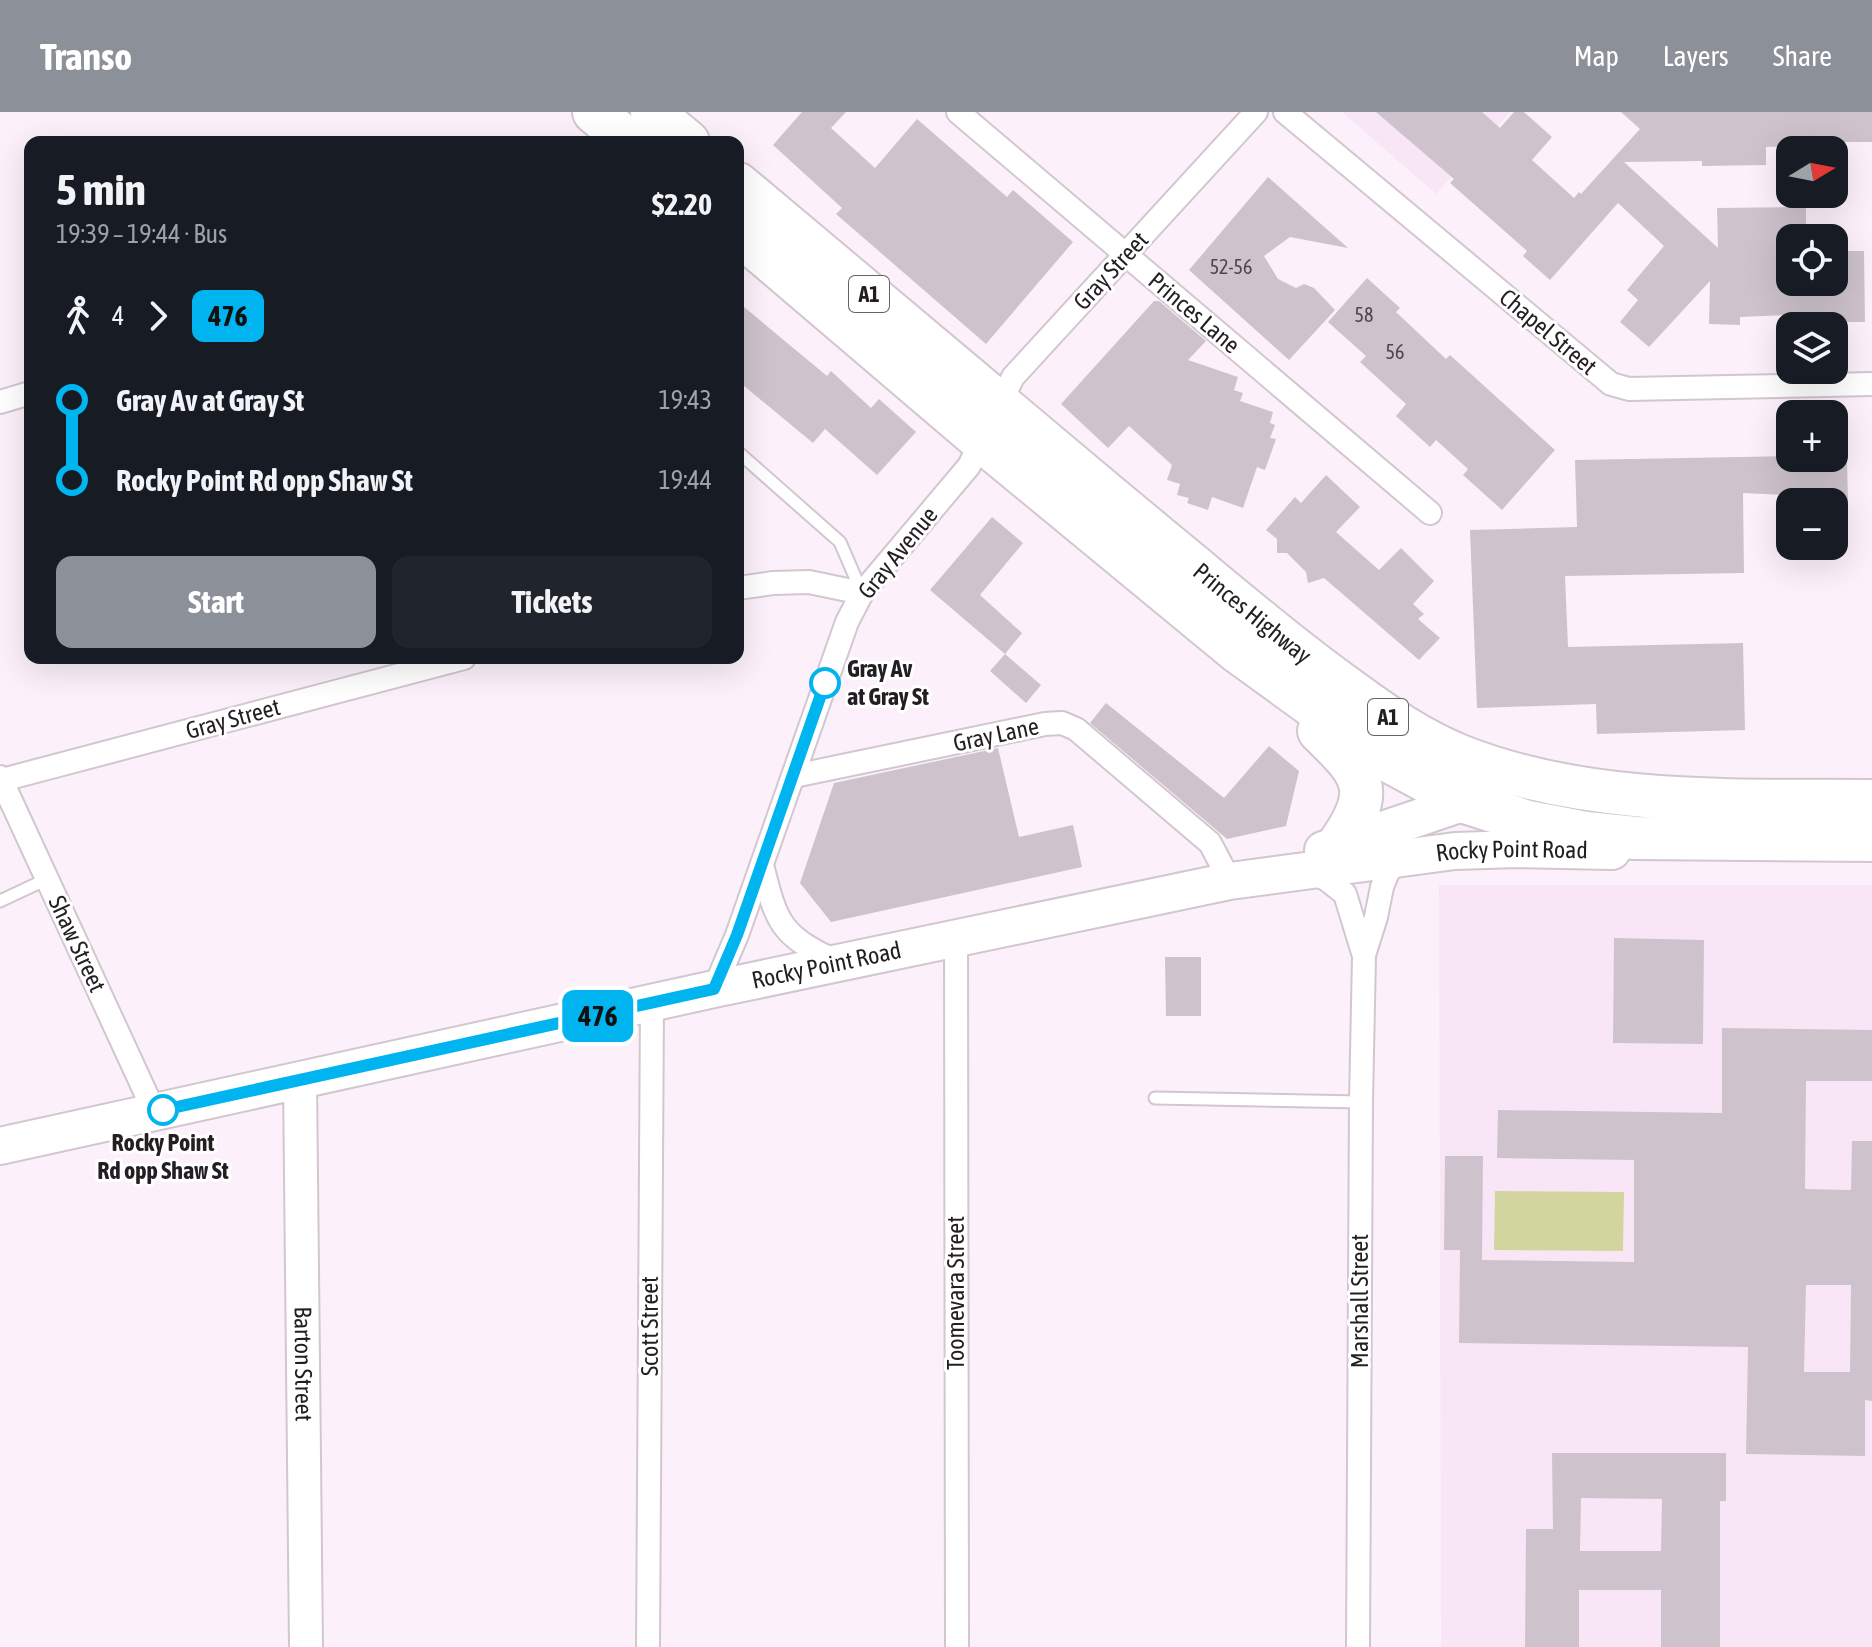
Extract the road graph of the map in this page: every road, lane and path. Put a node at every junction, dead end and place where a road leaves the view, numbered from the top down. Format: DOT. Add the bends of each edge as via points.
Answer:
graph roads {
  1 [pos="594,112"];
  2 [pos="652,112"];
  3 [pos="958,112"];
  4 [pos="1256,112"];
  5 [pos="1285,112"];
  6 [pos="623,136"];
  7 [pos="681,136"];
  8 [pos="744,189"];
  9 [pos="744,238"];
  10 [pos="1126,256"];
  11 [pos="1872,384"];
  12 [pos="24,395"];
  13 [pos="0,402"];
  14 [pos="1000,404"];
  15 [pos="982,441"];
  16 [pos="744,457"];
  17 [pos="1430,513"];
  18 [pos="744,587"];
  19 [pos="862,593"];
  20 [pos="1238,652"];
  21 [pos="441,664"];
  22 [pos="794,776"];
  23 [pos="1,779"];
  24 [pos="1536,779"];
  25 [pos="1872,801"];
  26 [pos="1465,802"];
  27 [pos="1793,840"];
  28 [pos="1872,840"];
  29 [pos="1338,845"];
  30 [pos="1403,857"];
  31 [pos="762,865"];
  32 [pos="1306,871"];
  33 [pos="47,879"];
  34 [pos="1230,881"];
  35 [pos="0,901"];
  36 [pos="956,938"];
  37 [pos="1364,956"];
  38 [pos="839,963"];
  39 [pos="714,989"];
  40 [pos="652,1004"];
  41 [pos="300,1080"];
  42 [pos="1155,1098"];
  43 [pos="1361,1102"];
  44 [pos="154,1111"];
  45 [pos="0,1146"];
  46 [pos="306,1647"];
  47 [pos="648,1647"];
  48 [pos="957,1647"];
  49 [pos="1358,1647"];
  1 -- 6 [label="highway"];
  2 -- 7 [label="highway"];
  3 -- 10 [label="street, Princes Lane"];
  4 -- 10 [label="street, Gray Street"];
  5 -- 11 [label="street, Chapel Street" via="1611,384 1629,389"];
  8 -- 14 [label="highway, Princes Highway / A1"];
  9 -- 15 [label="highway, Princes Highway / A1"];
  10 -- 14 [label="street, Gray Street" via="1013,377"];
  10 -- 17 [label="street, Princes Lane"];
  12 -- 13 [label="street"];
  14 -- 15 [label="street, Gray Street"];
  14 -- 24 [label="highway, Princes Highway / A1" via="1259,620 1383,714 1457,755"];
  15 -- 19 [label="street, Gray Avenue" via="969,466"];
  15 -- 20 [label="highway, Princes Highway / A1"];
  16 -- 19 [label="lane" via="840,542"];
  18 -- 19 [label="street" via="809,582"];
  19 -- 22 [label="street, Gray Avenue" via="842,635"];
  20 -- 26 [label="highway, Princes Highway / A1" via="1387,760"];
  20 -- 29 [label="highway" via="1355,769 1361,785 1359,814"];
  21 -- 23 [label="street, Gray Street"];
  22 -- 31 [label="street, Gray Avenue"];
  22 -- 34 [label="street, Gray Lane" via="1062,723 1076,729 1210,843"];
  23 -- 33 [label="street, Shaw Street"];
  24 -- 25 [label="highway, Princes Highway / A1" via="1647,796"];
  24 -- 26 [label="main road, Rocky Point Road"];
  26 -- 27 [label="highway, Princes Highway / A1" via="1586,833"];
  26 -- 29 [label="main road, Rocky Point Road"];
  27 -- 28 [label="highway, Princes Highway / A1"];
  27 -- 30 [label="main road, Rocky Point Road" via="1738,855 1517,849"];
  29 -- 34 [label="main road, Rocky Point Road"];
  30 -- 32 [label="main road, Rocky Point Road"];
  30 -- 37 [label="street, Marshall Street" via="1382,887"];
  31 -- 38 [label="street" via="774,910 786,930 804,946"];
  31 -- 39 [label="street, Gray Avenue"];
  32 -- 34 [label="main road, Rocky Point Road"];
  32 -- 37 [label="street, Marshall Street" via="1345,894"];
  33 -- 35 [label="lane"];
  33 -- 44 [label="street, Shaw Street"];
  34 -- 36 [label="main road, Rocky Point Road"];
  36 -- 38 [label="main road, Rocky Point Road"];
  36 -- 48 [label="street, Toomevara Street"];
  37 -- 43 [label="street, Marshall Street"];
  38 -- 39 [label="main road, Rocky Point Road"];
  39 -- 40 [label="main road, Rocky Point Road"];
  40 -- 41 [label="main road, Rocky Point Road"];
  40 -- 47 [label="street, Scott Street"];
  41 -- 44 [label="main road, Rocky Point Road"];
  41 -- 46 [label="street, Barton Street"];
  42 -- 43 [label="lane"];
  43 -- 49 [label="street, Marshall Street"];
  44 -- 45 [label="main road, Rocky Point Road"];
}
